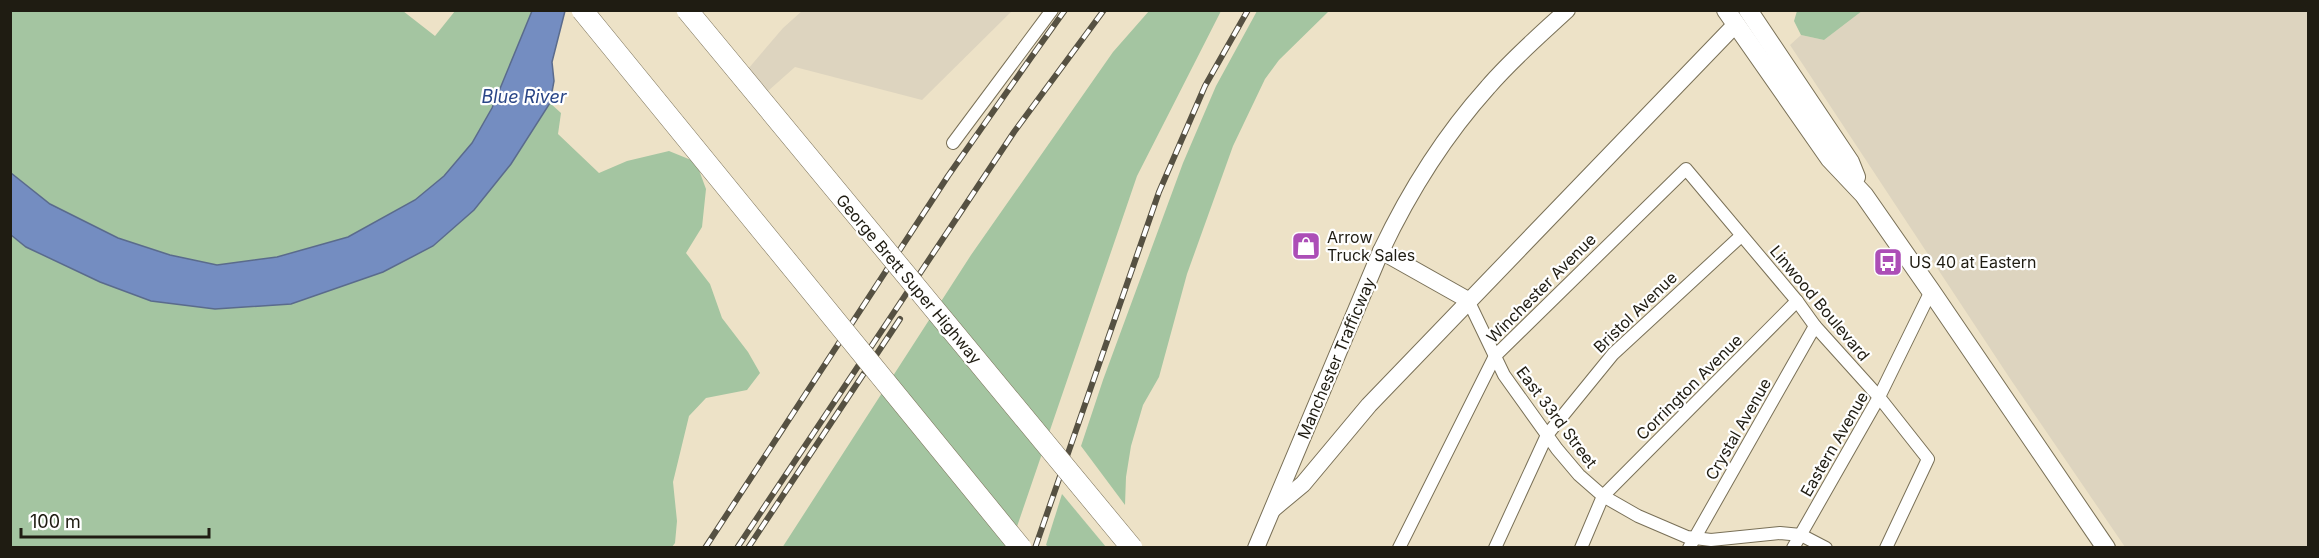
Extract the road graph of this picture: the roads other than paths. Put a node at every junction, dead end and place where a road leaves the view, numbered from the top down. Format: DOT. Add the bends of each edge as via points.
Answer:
graph roads {
  1 [pos="582,10"];
  2 [pos="687,10"];
  3 [pos="1052,10"];
  4 [pos="1567,10"];
  5 [pos="1743,14"];
  6 [pos="953,143"];
  7 [pos="1686,169"];
  8 [pos="1741,236"];
  9 [pos="1381,251"];
  10 [pos="1931,291"];
  11 [pos="1468,300"];
  12 [pos="1797,301"];
  13 [pos="1815,326"];
  14 [pos="1495,356"];
  15 [pos="1879,398"];
  16 [pos="1547,435"];
  17 [pos="1604,496"];
  18 [pos="1273,509"];
  19 [pos="1801,535"];
  20 [pos="1692,543"];
  21 [pos="1020,548"];
  22 [pos="1131,548"];
  23 [pos="1256,548"];
  24 [pos="1399,548"];
  25 [pos="1495,548"];
  26 [pos="1581,548"];
  27 [pos="1793,548"];
  28 [pos="1826,548"];
  29 [pos="1886,548"];
  30 [pos="2106,548"];
  1 -- 21 [label="highway, bridge"];
  2 -- 22 [label="highway, George Brett Super Highway, bridge"];
  3 -- 6 [label="street"];
  4 -- 9 [label="main road, Manchester Trafficway" via="1488,87 1450,134 1404,205"];
  5 -- 10 [label="main road" via="1830,159 1864,195"];
  5 -- 11 [label="main road"];
  7 -- 8 [label="street, Linwood Boulevard"];
  7 -- 14 [label="street, Winchester Avenue"];
  8 -- 12 [label="street, Linwood Boulevard"];
  8 -- 16 [label="street, Bristol Avenue" via="1613,354"];
  9 -- 11 [label="main road"];
  9 -- 18 [label="main road, Manchester Trafficway"];
  10 -- 15 [label="street, Eastern Avenue"];
  10 -- 30 [label="main road"];
  11 -- 14 [label="street, East 33rd Street"];
  11 -- 18 [label="main road" via="1369,405 1303,484"];
  12 -- 13 [label="street, Linwood Boulevard"];
  12 -- 17 [label="street, Corrington Avenue"];
  13 -- 15 [label="street, Linwood Boulevard"];
  13 -- 20 [label="street, Crystal Avenue"];
  14 -- 16 [label="street, East 33rd Street"];
  14 -- 24 [label="street, Winchester Avenue"];
  15 -- 19 [label="street, Eastern Avenue"];
  15 -- 29 [label="street, Linwood Boulevard" via="1928,459"];
  16 -- 17 [label="street, East 33rd Street" via="1579,475"];
  16 -- 25 [label="street, Bristol Avenue"];
  17 -- 20 [label="street, East 33rd Street"];
  17 -- 26 [label="street"];
  18 -- 23 [label="main road, Manchester Trafficway"];
  19 -- 20 [label="street, East 33rd Street" via="1780,533"];
  19 -- 27 [label="street, Eastern Avenue"];
  19 -- 28 [label="street, East 33rd Street"];
}
